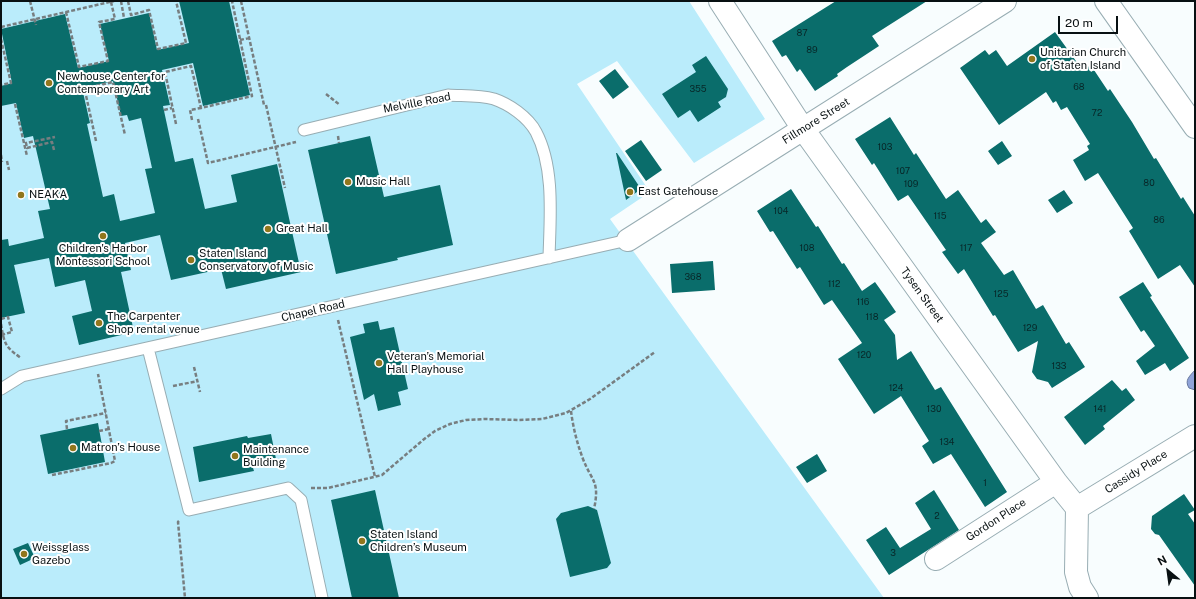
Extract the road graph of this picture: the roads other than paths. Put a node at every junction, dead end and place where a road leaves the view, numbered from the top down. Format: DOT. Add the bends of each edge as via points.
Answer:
graph roads {
  1 [pos="720,1"];
  2 [pos="1005,1"];
  3 [pos="1106,1"];
  4 [pos="1195,127"];
  5 [pos="803,129"];
  6 [pos="304,130"];
  7 [pos="628,240"];
  8 [pos="549,258"];
  9 [pos="148,348"];
  10 [pos="1,389"];
  11 [pos="1195,436"];
  12 [pos="1056,482"];
  13 [pos="1077,508"];
  14 [pos="936,559"];
  15 [pos="322,598"];
  16 [pos="1088,598"];
  1 -- 5 [label="street, Tysen Street"];
  2 -- 5 [label="street, Fillmore Street"];
  3 -- 4 [label="street"];
  5 -- 7 [label="street, Fillmore Street"];
  5 -- 12 [label="street, Tysen Street"];
  6 -- 8 [label="lane, Melville Road" via="448,95 492,99 508,105 536,130 543,148 551,208"];
  7 -- 8 [label="lane, Chapel Road"];
  8 -- 9 [label="lane, Chapel Road"];
  9 -- 10 [label="lane, Chapel Road" via="22,376"];
  9 -- 15 [label="lane" via="189,510 288,488 300,500"];
  11 -- 13 [label="street, Cassidy Place"];
  12 -- 13 [label="street, Tysen Street"];
  12 -- 14 [label="street, Gordon Place"];
  13 -- 16 [label="street" via="1076,572 1080,587"];
}
